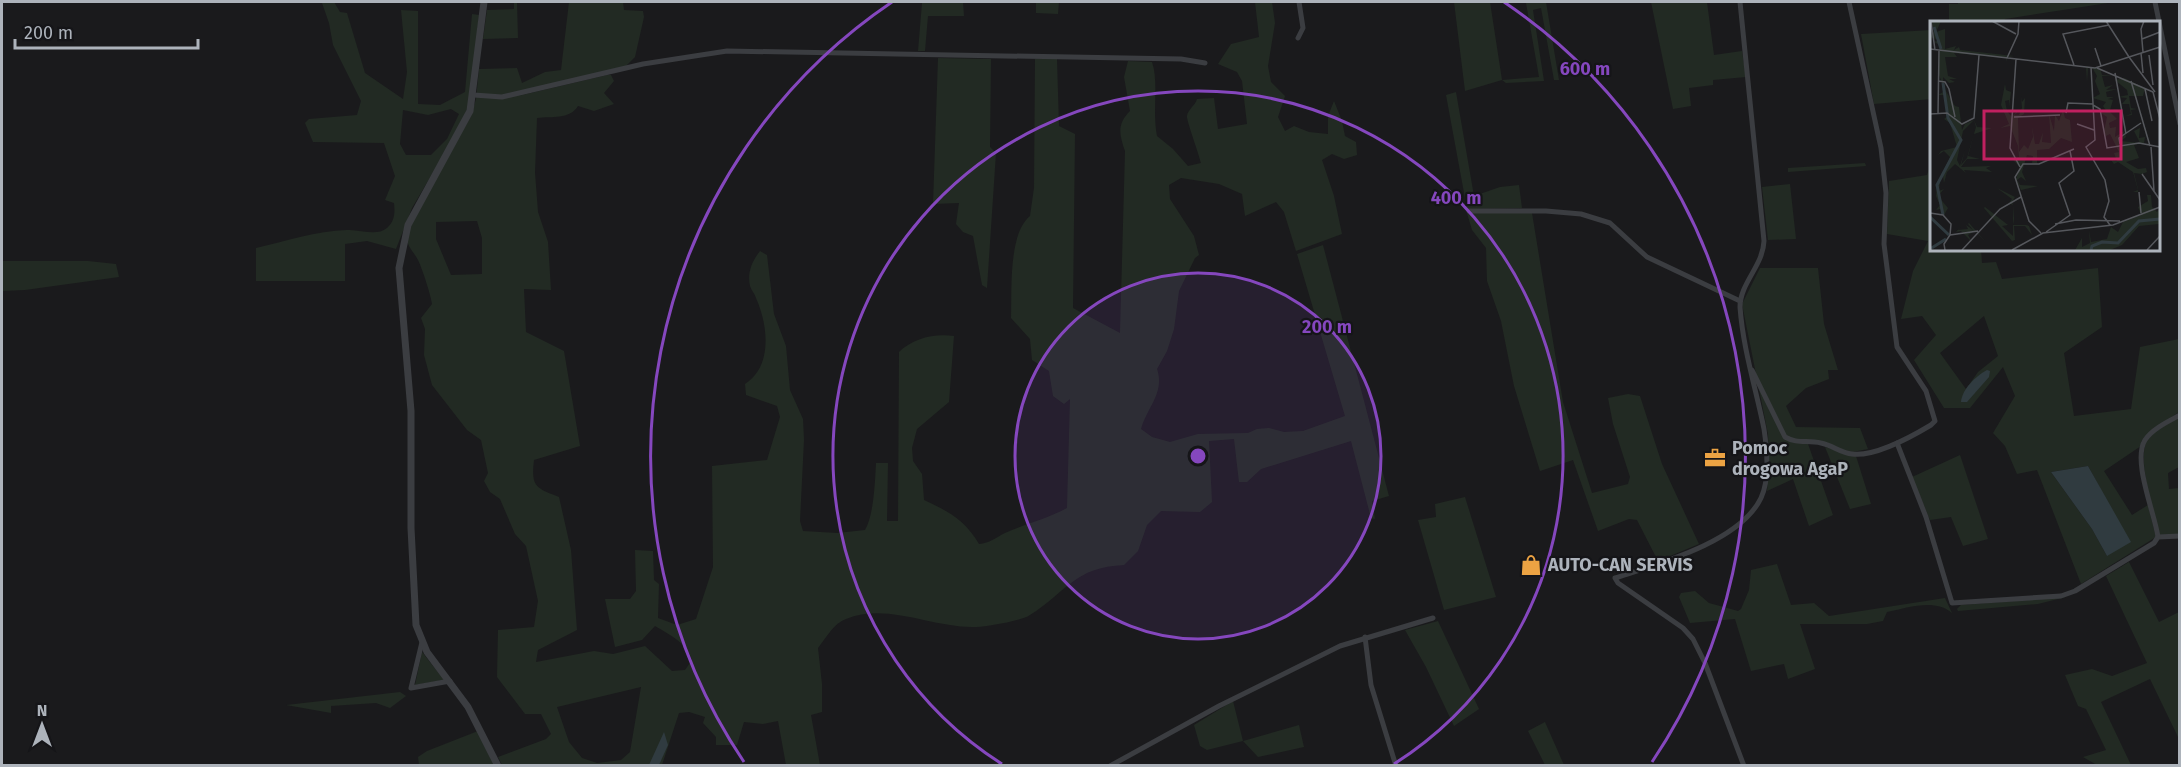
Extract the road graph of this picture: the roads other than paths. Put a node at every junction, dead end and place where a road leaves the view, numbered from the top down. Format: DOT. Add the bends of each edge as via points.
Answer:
graph roads {
  1 [pos="484,2"];
  2 [pos="1299,2"];
  3 [pos="1740,2"];
  4 [pos="1849,2"];
  5 [pos="2155,2"];
  6 [pos="2159,21"];
  7 [pos="2160,26"];
  8 [pos="1298,38"];
  9 [pos="1205,63"];
  10 [pos="474,95"];
  11 [pos="2180,124"];
  12 [pos="1469,211"];
  13 [pos="1740,302"];
  14 [pos="1749,366"];
  15 [pos="2180,415"];
  16 [pos="1897,443"];
  17 [pos="2180,536"];
  18 [pos="2158,537"];
  19 [pos="1433,618"];
  20 [pos="1365,637"];
  21 [pos="422,642"];
  22 [pos="450,681"];
  23 [pos="498,765"];
  24 [pos="1110,765"];
  25 [pos="1396,765"];
  26 [pos="1744,765"];
  1 -- 10 [label="street"];
  2 -- 8 [label="street" via="1303,28"];
  3 -- 13 [label="street" via="1764,241"];
  4 -- 16 [label="street" via="1881,148 1886,193 1884,244 1897,347 1926,391 1935,421"];
  5 -- 6 [label="street"];
  7 -- 11 [label="street"];
  9 -- 10 [label="street" via="1181,59 727,51 644,64 502,97"];
  10 -- 21 [label="street" via="464,127 409,223 400,256 412,437 413,598"];
  12 -- 13 [label="street" via="1546,211 1581,214 1610,223 1647,257"];
  13 -- 14 [label="street"];
  14 -- 16 [label="street" via="1785,437 1794,442 1826,444 1852,454"];
  14 -- 26 [label="street" via="1766,452 1764,489 1757,504 1730,530 1707,543 1615,578 1693,639"];
  15 -- 18 [label="street" via="2144,442 2144,481"];
  16 -- 18 [label="street" via="1926,517 1952,603 2061,596 2154,543"];
  17 -- 18 [label="street"];
  19 -- 20 [label="street"];
  20 -- 24 [label="street" via="1272,679"];
  20 -- 25 [label="street" via="1371,685"];
  21 -- 22 [label="street"];
  21 -- 22 [label="street" via="411,688"];
  22 -- 23 [label="street"];
}
